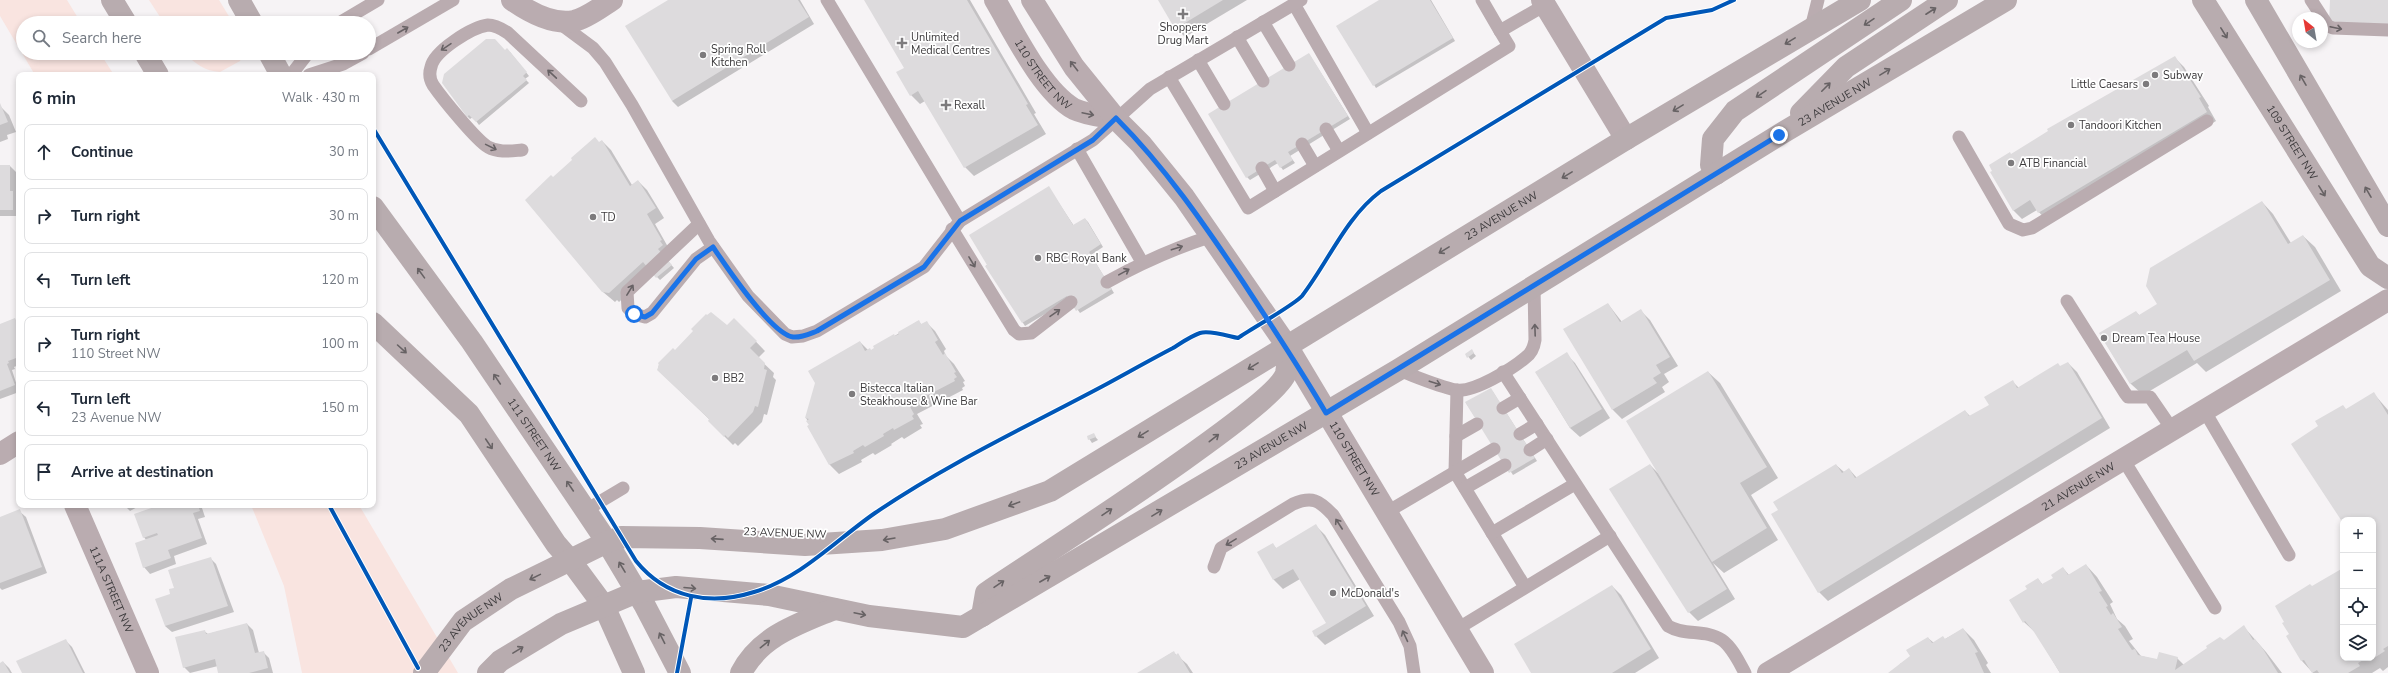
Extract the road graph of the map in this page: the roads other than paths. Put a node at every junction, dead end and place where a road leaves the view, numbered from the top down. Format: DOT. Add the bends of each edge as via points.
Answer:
graph roads {
  1 [pos="112,0"];
  2 [pos="239,0"];
  3 [pos="378,0"];
  4 [pos="453,0"];
  5 [pos="512,0"];
  6 [pos="612,0"];
  7 [pos="827,0"];
  8 [pos="995,0"];
  9 [pos="1032,0"];
  10 [pos="1482,0"];
  11 [pos="1818,0"];
  12 [pos="1860,0"];
  13 [pos="1901,0"];
  14 [pos="1947,0"];
  15 [pos="2006,0"];
  16 [pos="2203,0"];
  17 [pos="2256,0"];
  18 [pos="2312,0"];
  19 [pos="1297,2"];
  20 [pos="1544,2"];
  21 [pos="122,16"];
  22 [pos="248,16"];
  23 [pos="351,16"];
  24 [pos="558,22"];
  25 [pos="1263,22"];
  26 [pos="1811,28"];
  27 [pos="2388,30"];
  28 [pos="1500,31"];
  29 [pos="1237,37"];
  30 [pos="376,45"];
  31 [pos="149,60"];
  32 [pos="273,60"];
  33 [pos="303,60"];
  34 [pos="350,60"];
  35 [pos="1198,60"];
  36 [pos="1288,65"];
  37 [pos="156,72"];
  38 [pos="279,72"];
  39 [pos="293,72"];
  40 [pos="318,72"];
  41 [pos="1169,77"];
  42 [pos="1263,81"];
  43 [pos="581,101"];
  44 [pos="1224,104"];
  45 [pos="1116,118"];
  46 [pos="2206,121"];
  47 [pos="1326,129"];
  48 [pos="1368,133"];
  49 [pos="1779,135"];
  50 [pos="1959,137"];
  51 [pos="1626,139"];
  52 [pos="1302,144"];
  53 [pos="1078,149"];
  54 [pos="522,150"];
  55 [pos="1339,151"];
  56 [pos="1315,166"];
  57 [pos="1262,168"];
  58 [pos="1716,174"];
  59 [pos="1275,191"];
  60 [pos="376,211"];
  61 [pos="699,224"];
  62 [pos="956,225"];
  63 [pos="2388,226"];
  64 [pos="1212,236"];
  65 [pos="713,247"];
  66 [pos="1142,262"];
  67 [pos="2388,278"];
  68 [pos="1107,282"];
  69 [pos="1534,286"];
  70 [pos="2388,300"];
  71 [pos="2067,301"];
  72 [pos="1071,302"];
  73 [pos="376,326"];
  74 [pos="1287,346"];
  75 [pos="1398,370"];
  76 [pos="1503,372"];
  77 [pos="1457,390"];
  78 [pos="1520,398"];
  79 [pos="1504,408"];
  80 [pos="2204,410"];
  81 [pos="1326,413"];
  82 [pos="1478,424"];
  83 [pos="1537,424"];
  84 [pos="2172,429"];
  85 [pos="1520,434"];
  86 [pos="1456,436"];
  87 [pos="1547,439"];
  88 [pos="16,444"];
  89 [pos="1494,449"];
  90 [pos="1530,450"];
  91 [pos="0,454"];
  92 [pos="2123,460"];
  93 [pos="1505,465"];
  94 [pos="1455,472"];
  95 [pos="1575,484"];
  96 [pos="623,488"];
  97 [pos="1465,488"];
  98 [pos="76,508"];
  99 [pos="586,510"];
  100 [pos="1386,512"];
  101 [pos="1492,533"];
  102 [pos="1610,536"];
  103 [pos="607,542"];
  104 [pos="2289,555"];
  105 [pos="570,560"];
  106 [pos="1214,567"];
  107 [pos="1525,587"];
  108 [pos="637,592"];
  109 [pos="604,606"];
  110 [pos="2215,608"];
  111 [pos="834,609"];
  112 [pos="982,616"];
  113 [pos="1457,629"];
  114 [pos="1792,667"];
  115 [pos="148,673"];
  116 [pos="424,673"];
  117 [pos="488,673"];
  118 [pos="634,673"];
  119 [pos="680,673"];
  120 [pos="741,673"];
  121 [pos="1414,673"];
  122 [pos="1482,673"];
  123 [pos="1745,673"];
  124 [pos="1768,673"];
  1 -- 21 [label="main road"];
  2 -- 22 [label="main road"];
  3 -- 23 [label="lane"];
  30 -- 4 [label="lane, one-way"];
  5 -- 24 [label="street" via="521,7"];
  6 -- 24 [label="street" via="575,21"];
  7 -- 62 [label="lane"];
  8 -- 45 [label="street, 110 STREET NW, one-way" via="1049,87 1073,108 1084,113"];
  45 -- 9 [label="street, 110 STREET NW, one-way" via="1067,57"];
  10 -- 28 [label="lane"];
  11 -- 26 [label="lane"];
  12 -- 26 [label="main road, 23 AVENUE NW"];
  13 -- 58 [label="main road, one-way" via="1735,111 1713,139 1710,165"];
  49 -- 14 [label="main road, one-way" via="1846,67"];
  49 -- 15 [label="main road, 23 AVENUE NW, one-way"];
  16 -- 67 [label="main road, 109 STREET NW, one-way" via="2370,266"];
  63 -- 17 [label="main road, one-way"];
  18 -- 27 [label="lane, one-way" via="2328,26 2333,28"];
  19 -- 25 [label="lane"];
  19 -- 48 [label="lane"];
  20 -- 28 [label="lane"];
  20 -- 51 [label="street"];
  24 -- 61 [label="lane" via="593,48 605,62"];
  25 -- 29 [label="lane"];
  25 -- 36 [label="lane"];
  26 -- 51 [label="main road, 23 AVENUE NW, one-way"];
  28 -- 48 [label="lane" via="1509,46"];
  29 -- 35 [label="lane"];
  29 -- 42 [label="lane"];
  31 -- 37 [label="main road"];
  32 -- 38 [label="main road"];
  33 -- 39 [label="lane"];
  34 -- 40 [label="lane"];
  35 -- 41 [label="lane"];
  35 -- 44 [label="lane"];
  41 -- 45 [label="lane" via="1150,89"];
  41 -- 59 [label="lane" via="1248,208"];
  43 -- 54 [label="lane, one-way" via="508,33 497,27 488,25 478,28 439,52 430,68 433,84 470,129 488,147 498,151"];
  45 -- 53 [label="lane" via="1093,140"];
  45 -- 64 [label="street, 110 STREET NW" via="1141,144"];
  46 -- 50 [label="lane" via="2032,228 2023,230 2009,224"];
  47 -- 55 [label="lane"];
  48 -- 55 [label="lane"];
  49 -- 58 [label="main road, 23 AVENUE NW"];
  51 -- 74 [label="main road, 23 AVENUE NW, one-way"];
  52 -- 56 [label="lane"];
  53 -- 62 [label="lane"];
  53 -- 66 [label="lane"];
  55 -- 56 [label="lane"];
  56 -- 59 [label="lane"];
  57 -- 59 [label="lane"];
  58 -- 69 [label="main road, 23 AVENUE NW"];
  99 -- 60 [label="main road, 111 STREET NW, one-way" via="472,342"];
  61 -- 65 [label="lane"];
  65 -- 61 [label="lane, one-way" via="696,259 652,313 645,317 634,314 628,308 627,292"];
  62 -- 65 [label="lane" via="924,267 817,331 792,337 777,328 748,296"];
  62 -- 72 [label="lane, one-way" via="1014,330 1019,334 1031,332"];
  66 -- 64 [label="lane, one-way"];
  64 -- 74 [label="street, 110 STREET NW"];
  68 -- 66 [label="lane, one-way"];
  69 -- 75 [label="main road, 23 AVENUE NW"];
  76 -- 69 [label="lane, one-way" via="1525,358 1533,348"];
  70 -- 80 [label="street, 21 AVENUE NW"];
  71 -- 84 [label="lane" via="2125,393 2128,396 2150,397"];
  73 -- 105 [label="main road, one-way" via="469,414 556,544"];
  74 -- 81 [label="street, 110 STREET NW"];
  74 -- 103 [label="main road, 23 AVENUE NW, one-way" via="1050,491 945,529 882,540 806,545 700,538 621,537"];
  112 -- 74 [label="main road, one-way" via="986,593 1191,455 1272,392 1286,373"];
  75 -- 77 [label="lane, one-way"];
  75 -- 81 [label="main road, 23 AVENUE NW"];
  76 -- 77 [label="lane" via="1470,388"];
  76 -- 78 [label="lane"];
  77 -- 86 [label="lane"];
  78 -- 79 [label="lane"];
  78 -- 83 [label="lane"];
  80 -- 84 [label="street, 21 AVENUE NW"];
  80 -- 104 [label="lane"];
  81 -- 100 [label="street, 110 STREET NW"];
  112 -- 81 [label="main road, 23 AVENUE NW, one-way"];
  82 -- 86 [label="lane"];
  83 -- 85 [label="lane"];
  83 -- 87 [label="lane"];
  84 -- 92 [label="street, 21 AVENUE NW"];
  86 -- 94 [label="lane"];
  87 -- 90 [label="lane"];
  87 -- 95 [label="lane"];
  88 -- 91 [label="street"];
  89 -- 94 [label="lane"];
  92 -- 110 [label="lane"];
  92 -- 114 [label="street, 21 AVENUE NW"];
  93 -- 97 [label="lane"];
  94 -- 97 [label="lane"];
  94 -- 100 [label="lane"];
  95 -- 101 [label="lane"];
  95 -- 102 [label="lane"];
  96 -- 99 [label="lane"];
  97 -- 101 [label="lane"];
  98 -- 115 [label="street, 111A STREET NW"];
  99 -- 103 [label="main road, 111 STREET NW"];
  100 -- 113 [label="street, 110 STREET NW"];
  101 -- 107 [label="lane"];
  102 -- 107 [label="lane"];
  102 -- 123 [label="lane" via="1668,626 1677,632 1711,636 1722,640"];
  103 -- 105 [label="main road, 23 AVENUE NW"];
  108 -- 103 [label="main road, 111 STREET NW, one-way"];
  105 -- 109 [label="main road"];
  105 -- 116 [label="main road, 23 AVENUE NW, one-way" via="511,589 463,621"];
  121 -- 106 [label="lane, one-way" via="1410,646 1399,622 1333,515 1314,500 1304,499 1293,504 1221,548"];
  107 -- 113 [label="lane"];
  108 -- 109 [label="main road, 23 AVENUE NW"];
  108 -- 111 [label="main road, 23 AVENUE NW, one-way" via="676,587 762,594"];
  119 -- 108 [label="main road, 111 STREET NW, one-way"];
  117 -- 109 [label="main road, 23 AVENUE NW, one-way" via="500,661 561,624"];
  109 -- 118 [label="main road"];
  111 -- 112 [label="main road, 23 AVENUE NW, one-way" via="869,616 963,627"];
  120 -- 111 [label="main road, one-way" via="749,657 780,632"];
  113 -- 122 [label="street, 110 STREET NW"];
  114 -- 124 [label="street, 21 AVENUE NW"];
}
